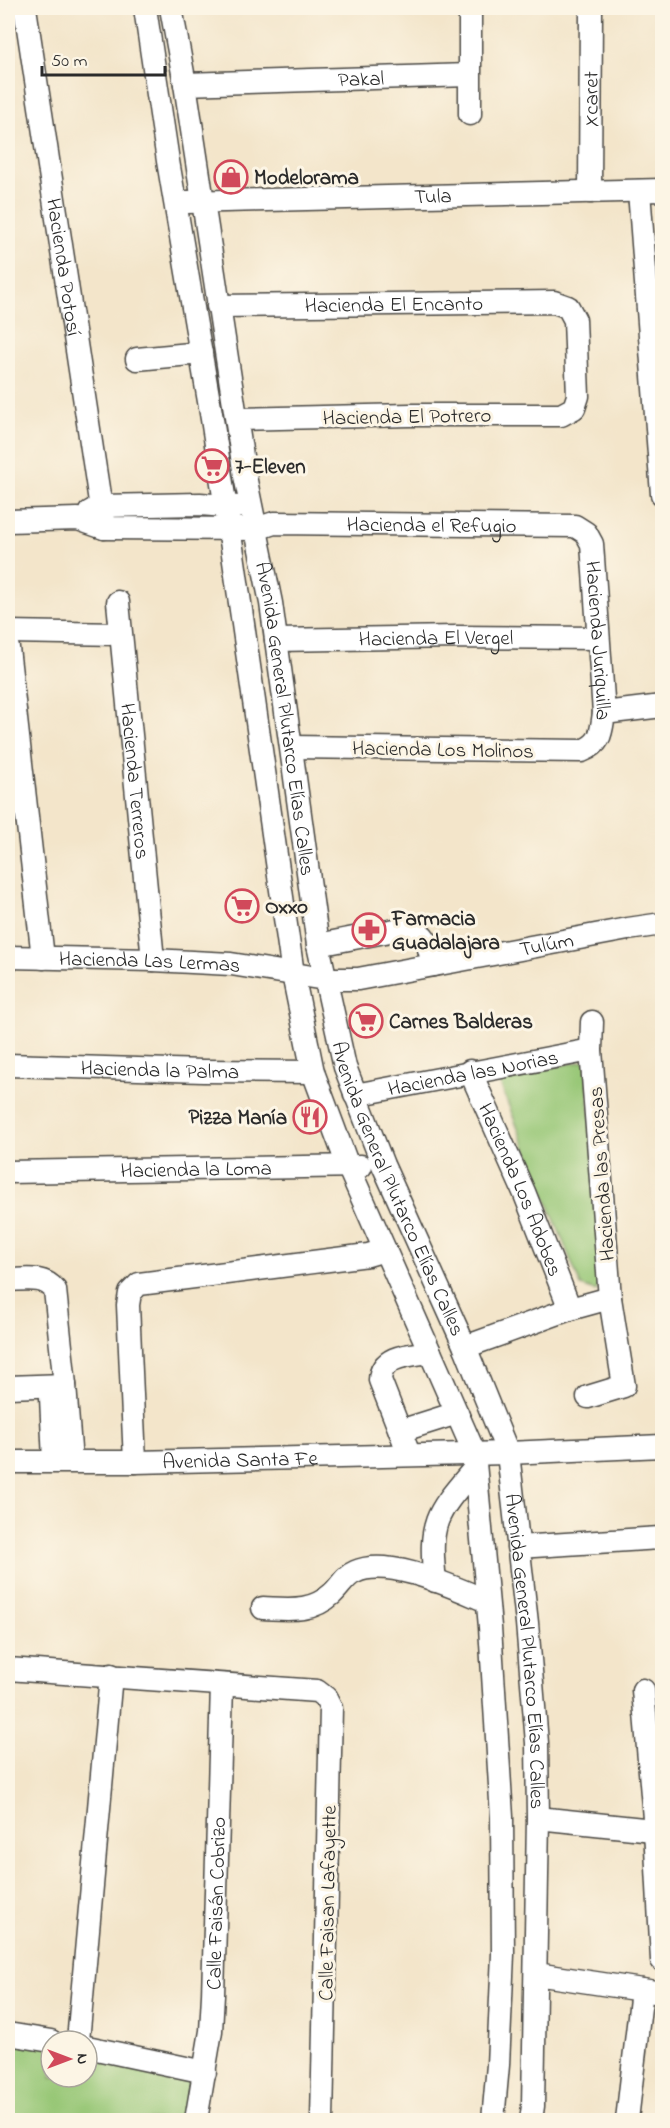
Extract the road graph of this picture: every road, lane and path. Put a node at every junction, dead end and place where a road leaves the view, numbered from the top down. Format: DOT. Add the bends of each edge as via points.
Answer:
graph roads {
  1 [pos="25,8"];
  2 [pos="145,8"];
  3 [pos="171,8"];
  4 [pos="470,8"];
  5 [pos="591,8"];
  6 [pos="469,75"];
  7 [pos="185,84"];
  8 [pos="470,114"];
  9 [pos="663,190"];
  10 [pos="639,191"];
  11 [pos="590,192"];
  12 [pos="175,202"];
  13 [pos="202,202"];
  14 [pos="218,306"];
  15 [pos="201,352"];
  16 [pos="138,358"];
  17 [pos="573,408"];
  18 [pos="238,419"];
  19 [pos="663,494"];
  20 [pos="101,506"];
  21 [pos="225,506"];
  22 [pos="78,519"];
  23 [pos="261,520"];
  24 [pos="8,521"];
  25 [pos="104,528"];
  26 [pos="229,528"];
  27 [pos="586,533"];
  28 [pos="118,602"];
  29 [pos="271,603"];
  30 [pos="240,608"];
  31 [pos="8,632"];
  32 [pos="120,634"];
  33 [pos="598,638"];
  34 [pos="276,640"];
  35 [pos="8,648"];
  36 [pos="663,706"];
  37 [pos="604,712"];
  38 [pos="594,746"];
  39 [pos="292,747"];
  40 [pos="663,924"];
  41 [pos="318,945"];
  42 [pos="8,957"];
  43 [pos="43,958"];
  44 [pos="153,960"];
  45 [pos="433,965"];
  46 [pos="293,974"];
  47 [pos="325,979"];
  48 [pos="592,1022"];
  49 [pos="591,1050"];
  50 [pos="8,1065"];
  51 [pos="470,1071"];
  52 [pos="313,1072"];
  53 [pos="355,1095"];
  54 [pos="383,1165"];
  55 [pos="348,1166"];
  56 [pos="8,1172"];
  57 [pos="385,1250"];
  58 [pos="8,1280"];
  59 [pos="610,1298"];
  60 [pos="570,1309"];
  61 [pos="465,1347"];
  62 [pos="430,1352"];
  63 [pos="58,1386"];
  64 [pos="8,1387"];
  65 [pos="588,1397"];
  66 [pos="457,1413"];
  67 [pos="400,1431"];
  68 [pos="663,1446"];
  69 [pos="508,1453"];
  70 [pos="409,1454"];
  71 [pos="475,1460"];
  72 [pos="62,1461"];
  73 [pos="8,1462"];
  74 [pos="135,1462"];
  75 [pos="660,1538"];
  76 [pos="518,1548"];
  77 [pos="435,1581"];
  78 [pos="487,1601"];
  79 [pos="263,1608"];
  80 [pos="527,1623"];
  81 [pos="490,1627"];
  82 [pos="8,1669"];
  83 [pos="111,1675"];
  84 [pos="222,1685"];
  85 [pos="643,1690"];
  86 [pos="538,1818"];
  87 [pos="659,1830"];
  88 [pos="663,1960"];
  89 [pos="536,1974"];
  90 [pos="652,1992"];
  91 [pos="79,2029"];
  92 [pos="8,2034"];
  93 [pos="39,2039"];
  94 [pos="99,2050"];
  95 [pos="498,2065"];
  96 [pos="205,2072"];
  97 [pos="532,2113"];
  98 [pos="196,2121"];
  99 [pos="322,2121"];
  100 [pos="493,2121"];
  101 [pos="627,2121"];
  1 -- 20 [label="street, Hacienda Potosí"];
  2 -- 12 [label="street, Avenida General Plutarco Elías Calles"];
  3 -- 7 [label="street, Avenida General Plutarco Elías Calles"];
  4 -- 6 [label="street"];
  5 -- 11 [label="street, Xcaret"];
  6 -- 7 [label="street, Pakal"];
  6 -- 8 [label="street"];
  7 -- 13 [label="street, Avenida General Plutarco Elías Calles"];
  9 -- 10 [label="street, Tula"];
  10 -- 11 [label="street, Tula"];
  10 -- 19 [label="street"];
  11 -- 13 [label="street, Tula"];
  12 -- 13 [label="street, Tula"];
  12 -- 15 [label="street, Avenida General Plutarco Elías Calles"];
  13 -- 14 [label="street, Avenida General Plutarco Elías Calles"];
  14 -- 17 [label="street, Hacienda El Encanto" via="554,302 568,307 575,320 578,396"];
  14 -- 18 [label="street, Avenida General Plutarco Elías Calles"];
  15 -- 16 [label="street"];
  15 -- 21 [label="street, Avenida General Plutarco Elías Calles"];
  17 -- 18 [label="street, Hacienda El Potrero" via="561,415"];
  18 -- 23 [label="street, Avenida General Plutarco Elías Calles" via="245,476"];
  20 -- 21 [label="street"];
  20 -- 22 [label="street"];
  20 -- 25 [label="street, Hacienda Potosí"];
  21 -- 23 [label="street"];
  21 -- 26 [label="street, Avenida General Plutarco Elías Calles"];
  22 -- 24 [label="street"];
  22 -- 25 [label="street"];
  23 -- 26 [label="street"];
  23 -- 27 [label="street, Hacienda el Refugio" via="575,526"];
  23 -- 29 [label="street, Avenida General Plutarco Elías Calles"];
  25 -- 26 [label="street"];
  26 -- 30 [label="street, Avenida General Plutarco Elías Calles"];
  27 -- 33 [label="street, Hacienda Juriquilla" via="592,544"];
  28 -- 32 [label="street, Hacienda Terreros"];
  29 -- 30 [label="street"];
  29 -- 34 [label="street, Avenida General Plutarco Elías Calles"];
  30 -- 46 [label="street, Avenida General Plutarco Elías Calles"];
  31 -- 32 [label="street"];
  32 -- 44 [label="street, Hacienda Terreros"];
  33 -- 34 [label="street, Hacienda El Vergel"];
  33 -- 37 [label="street, Hacienda Juriquilla"];
  34 -- 39 [label="street, Avenida General Plutarco Elías Calles"];
  35 -- 43 [label="street"];
  36 -- 37 [label="street"];
  37 -- 38 [label="street, Hacienda Juriquilla" via="600,737"];
  38 -- 39 [label="street, Hacienda Los Molinos" via="582,751"];
  39 -- 41 [label="street, Avenida General Plutarco Elías Calles"];
  40 -- 45 [label="street, Tulúm"];
  41 -- 45 [label="street" via="394,930 418,931 429,947"];
  41 -- 47 [label="street, Avenida General Plutarco Elías Calles"];
  42 -- 43 [label="street, Hacienda Las Lermas"];
  43 -- 44 [label="street, Hacienda Las Lermas"];
  44 -- 46 [label="street, Hacienda Las Lermas" via="231,964"];
  45 -- 47 [label="street, Tulúm" via="358,979"];
  46 -- 47 [label="street, Hacienda Las Lermas"];
  46 -- 52 [label="street, Avenida General Plutarco Elías Calles"];
  47 -- 53 [label="street, Avenida General Plutarco Elías Calles"];
  48 -- 49 [label="street, Hacienda las Presas"];
  49 -- 51 [label="street, Hacienda las Norias"];
  49 -- 59 [label="street, Hacienda las Presas"];
  50 -- 52 [label="street, Hacienda la Palma"];
  51 -- 53 [label="street, Hacienda las Norias"];
  51 -- 60 [label="street, Hacienda Los Adobes"];
  52 -- 55 [label="street, Avenida General Plutarco Elías Calles"];
  53 -- 54 [label="street, Avenida General Plutarco Elías Calles"];
  54 -- 55 [label="street, Hacienda la Loma"];
  54 -- 61 [label="street, Avenida General Plutarco Elías Calles"];
  55 -- 56 [label="street, Hacienda la Loma"];
  55 -- 57 [label="street, Avenida General Plutarco Elías Calles"];
  57 -- 62 [label="street, Avenida General Plutarco Elías Calles"];
  57 -- 74 [label="street" via="139,1284 130,1293 128,1305"];
  58 -- 63 [label="street" via="43,1280 55,1290"];
  59 -- 60 [label="street"];
  59 -- 65 [label="street, Hacienda las Presas" via="624,1386"];
  60 -- 61 [label="street"];
  61 -- 69 [label="street, Avenida General Plutarco Elías Calles"];
  62 -- 66 [label="street, Avenida General Plutarco Elías Calles"];
  62 -- 67 [label="street" via="395,1358 380,1371"];
  63 -- 64 [label="street"];
  63 -- 72 [label="street"];
  66 -- 67 [label="street"];
  66 -- 71 [label="street, Avenida General Plutarco Elías Calles"];
  67 -- 70 [label="street"];
  68 -- 69 [label="street, Avenida Santa Fe"];
  69 -- 71 [label="street, Avenida Santa Fe"];
  69 -- 76 [label="street, Avenida General Plutarco Elías Calles"];
  70 -- 71 [label="street, Avenida Santa Fe"];
  70 -- 74 [label="street, Avenida Santa Fe"];
  71 -- 77 [label="street" via="434,1527"];
  71 -- 78 [label="street, Avenida General Plutarco Elías Calles"];
  72 -- 73 [label="street, Avenida Santa Fe"];
  72 -- 74 [label="street, Avenida Santa Fe"];
  75 -- 76 [label="street"];
  76 -- 80 [label="street, Avenida General Plutarco Elías Calles"];
  77 -- 78 [label="street"];
  77 -- 79 [label="street" via="390,1567 360,1570 349,1575 318,1605 300,1610"];
  78 -- 81 [label="street, Avenida General Plutarco Elías Calles"];
  80 -- 81 [label="street"];
  80 -- 86 [label="street, Avenida General Plutarco Elías Calles" via="537,1743"];
  81 -- 95 [label="street, Avenida General Plutarco Elías Calles" via="502,1818"];
  82 -- 83 [label="street"];
  83 -- 84 [label="street"];
  83 -- 91 [label="street"];
  84 -- 96 [label="street, Calle Faisán Cobrizo" via="213,1995"];
  84 -- 99 [label="street, Calle Faisan Lafayette" via="317,1691 331,1708"];
  85 -- 87 [label="street"];
  86 -- 87 [label="street"];
  86 -- 89 [label="street, Avenida General Plutarco Elías Calles"];
  87 -- 88 [label="street"];
  89 -- 90 [label="street"];
  89 -- 97 [label="street, Avenida General Plutarco Elías Calles"];
  90 -- 101 [label="street"];
  92 -- 93 [label="street"];
  94 -- 96 [label="street"];
  95 -- 97 [label="street" via="520,2075"];
  95 -- 100 [label="street, Avenida General Plutarco Elías Calles"];
  96 -- 98 [label="street, Calle Faisán Cobrizo"];
}
